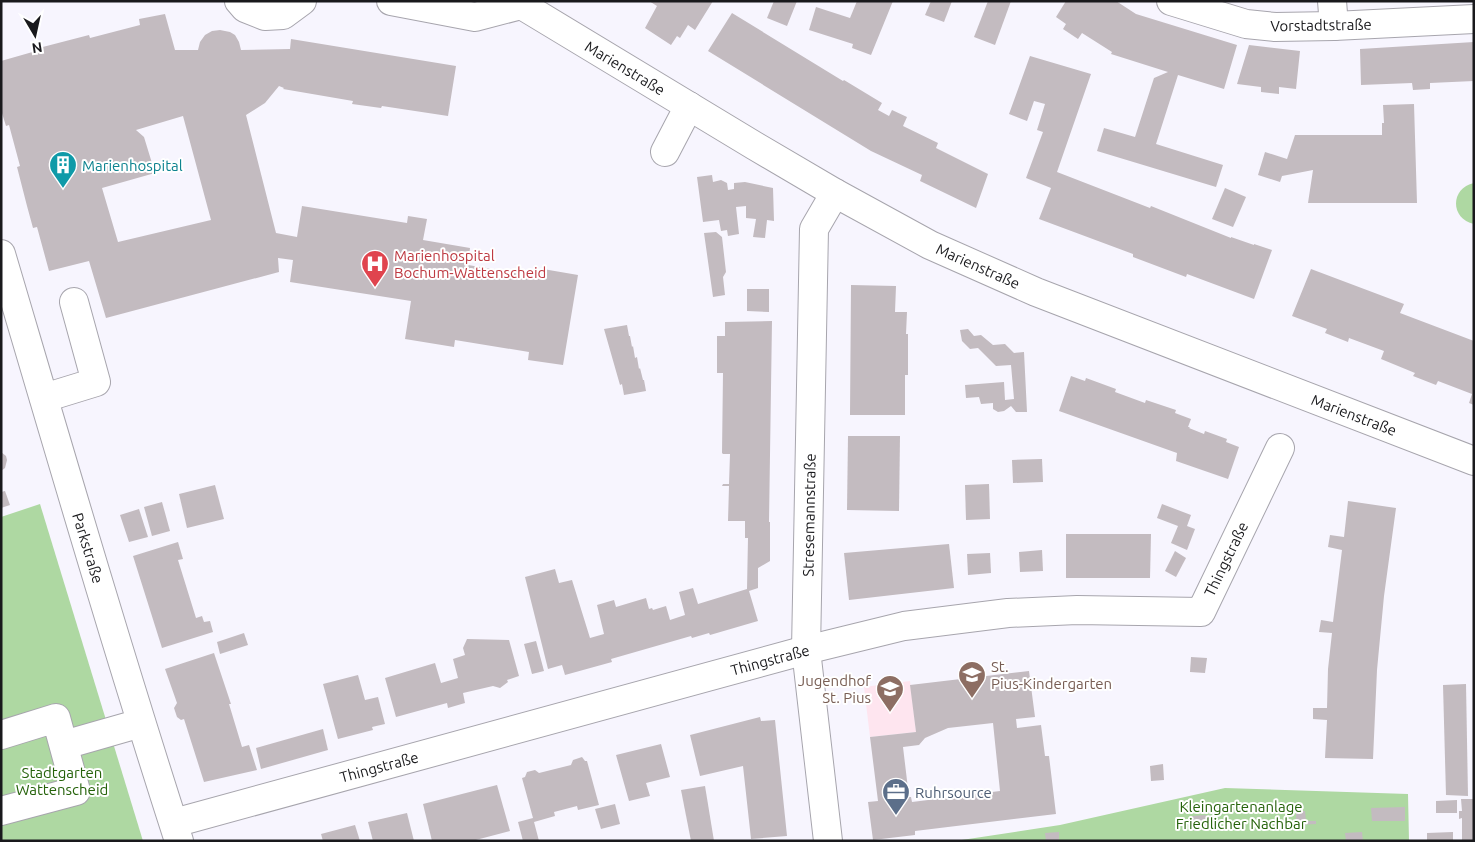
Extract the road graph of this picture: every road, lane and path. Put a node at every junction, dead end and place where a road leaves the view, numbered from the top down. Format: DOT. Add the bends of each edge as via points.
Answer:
graph roads {
  1 [pos="239,1"];
  2 [pos="302,1"];
  3 [pos="391,1"];
  4 [pos="1171,1"];
  5 [pos="520,3"];
  6 [pos="423,4"];
  7 [pos="1333,14"];
  8 [pos="1474,20"];
  9 [pos="689,106"];
  10 [pos="665,152"];
  11 [pos="835,193"];
  12 [pos="1,254"];
  13 [pos="74,302"];
  14 [pos="44,398"];
  15 [pos="1280,448"];
  16 [pos="1474,461"];
  17 [pos="806,650"];
  18 [pos="141,723"];
  19 [pos="1,735"];
  20 [pos="64,745"];
  21 [pos="1,811"];
  22 [pos="177,832"];
  23 [pos="828,841"];
  1 -- 2 [label="street" via="245,8 264,16 283,15"];
  3 -- 6 [label="street"];
  4 -- 7 [label="street, Vorstadtstraße" via="1246,24 1275,26"];
  5 -- 6 [label="street" via="475,17"];
  5 -- 9 [label="street, Marienstraße"];
  7 -- 8 [label="street, Vorstadtstraße"];
  9 -- 10 [label="street"];
  9 -- 11 [label="street, Marienstraße"];
  11 -- 16 [label="street, Marienstraße" via="930,245 1036,292"];
  11 -- 17 [label="street, Stresemannstraße" via="814,229"];
  12 -- 14 [label="street, Parkstraße"];
  13 -- 14 [label="street" via="96,382"];
  14 -- 18 [label="street, Parkstraße"];
  15 -- 17 [label="street, Thingstraße" via="1200,612 1077,610 1008,613 904,626"];
  17 -- 22 [label="street, Thingstraße"];
  17 -- 23 [label="street, Stresemannstraße"];
  18 -- 20 [label="street"];
  18 -- 22 [label="street, Parkstraße"];
  19 -- 20 [label="street" via="56,718"];
  20 -- 21 [label="street" via="76,791"];
}
